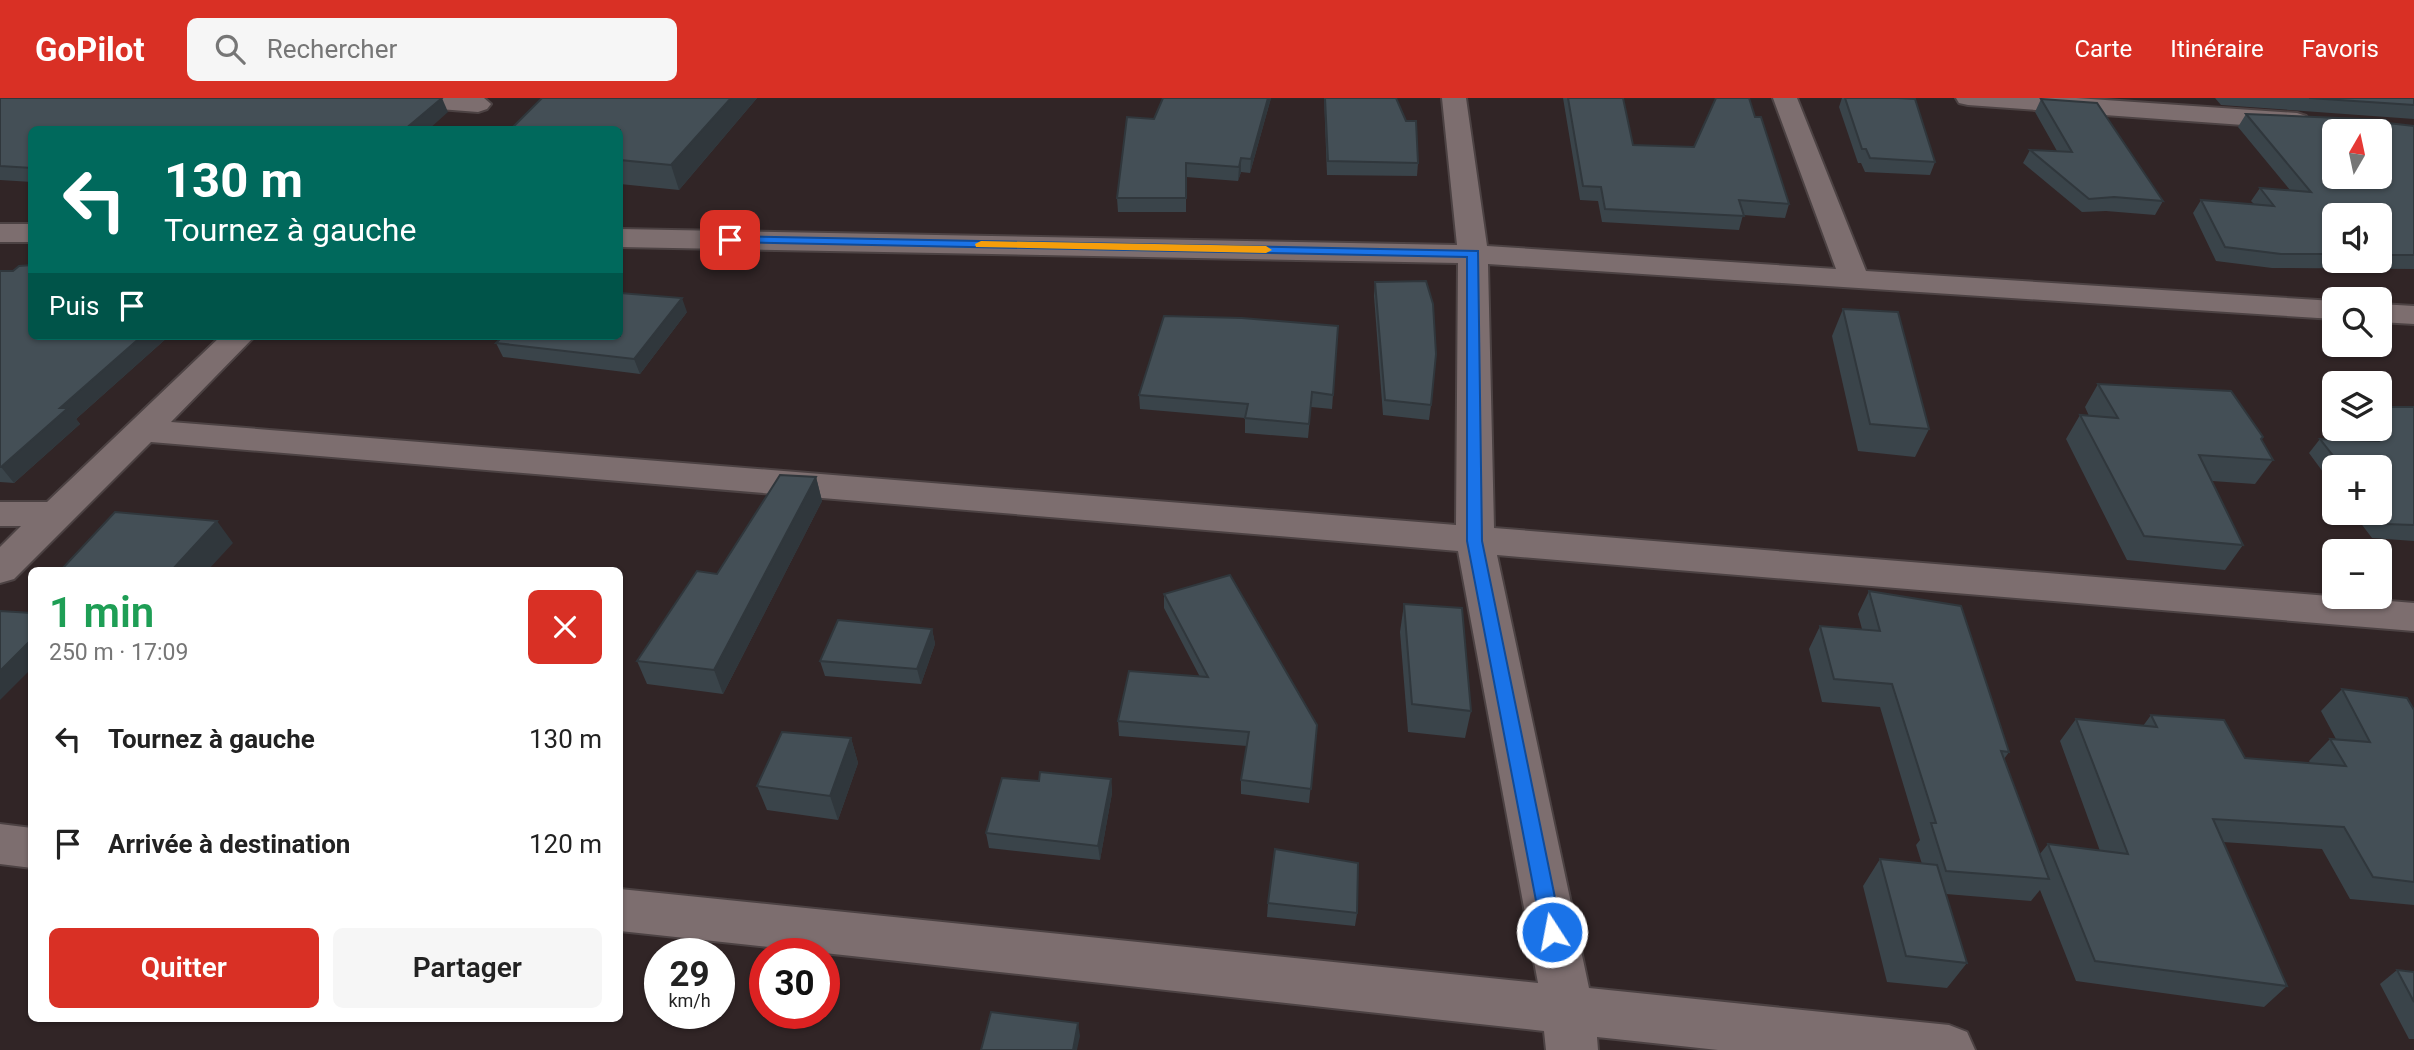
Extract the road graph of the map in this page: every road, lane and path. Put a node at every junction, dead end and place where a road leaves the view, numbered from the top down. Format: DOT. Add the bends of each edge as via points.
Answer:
graph roads {
  1 [pos="388,98"];
  2 [pos="1454,98"];
  3 [pos="1784,98"];
  4 [pos="1968,98"];
  5 [pos="481,101"];
  6 [pos="2316,122"];
  7 [pos="456,126"];
  8 [pos="0,233"];
  9 [pos="28,233"];
  10 [pos="623,237"];
  11 [pos="1473,254"];
  12 [pos="1855,280"];
  13 [pos="2322,309"];
  14 [pos="2392,314"];
  15 [pos="2414,315"];
  16 [pos="235,340"];
  17 [pos="142,430"];
  18 [pos="0,514"];
  19 [pos="55,514"];
  20 [pos="1475,541"];
  21 [pos="0,569"];
  22 [pos="2414,617"];
  23 [pos="0,844"];
  24 [pos="28,848"];
  25 [pos="623,910"];
  26 [pos="1570,1030"];
  27 [pos="1949,1050"];
  1 -- 5 [label="street"];
  2 -- 11 [label="street"];
  3 -- 12 [label="street"];
  4 -- 6 [label="street"];
  5 -- 7 [label="street"];
  8 -- 9 [label="street"];
  10 -- 11 [label="street"];
  11 -- 12 [label="street"];
  11 -- 20 [label="street"];
  12 -- 13 [label="street"];
  14 -- 15 [label="street"];
  16 -- 17 [label="street"];
  17 -- 19 [label="street"];
  17 -- 20 [label="street"];
  18 -- 19 [label="street"];
  19 -- 21 [label="street"];
  20 -- 22 [label="street"];
  20 -- 26 [label="street"];
  23 -- 24 [label="street"];
  25 -- 26 [label="street"];
  26 -- 27 [label="street"];
}
